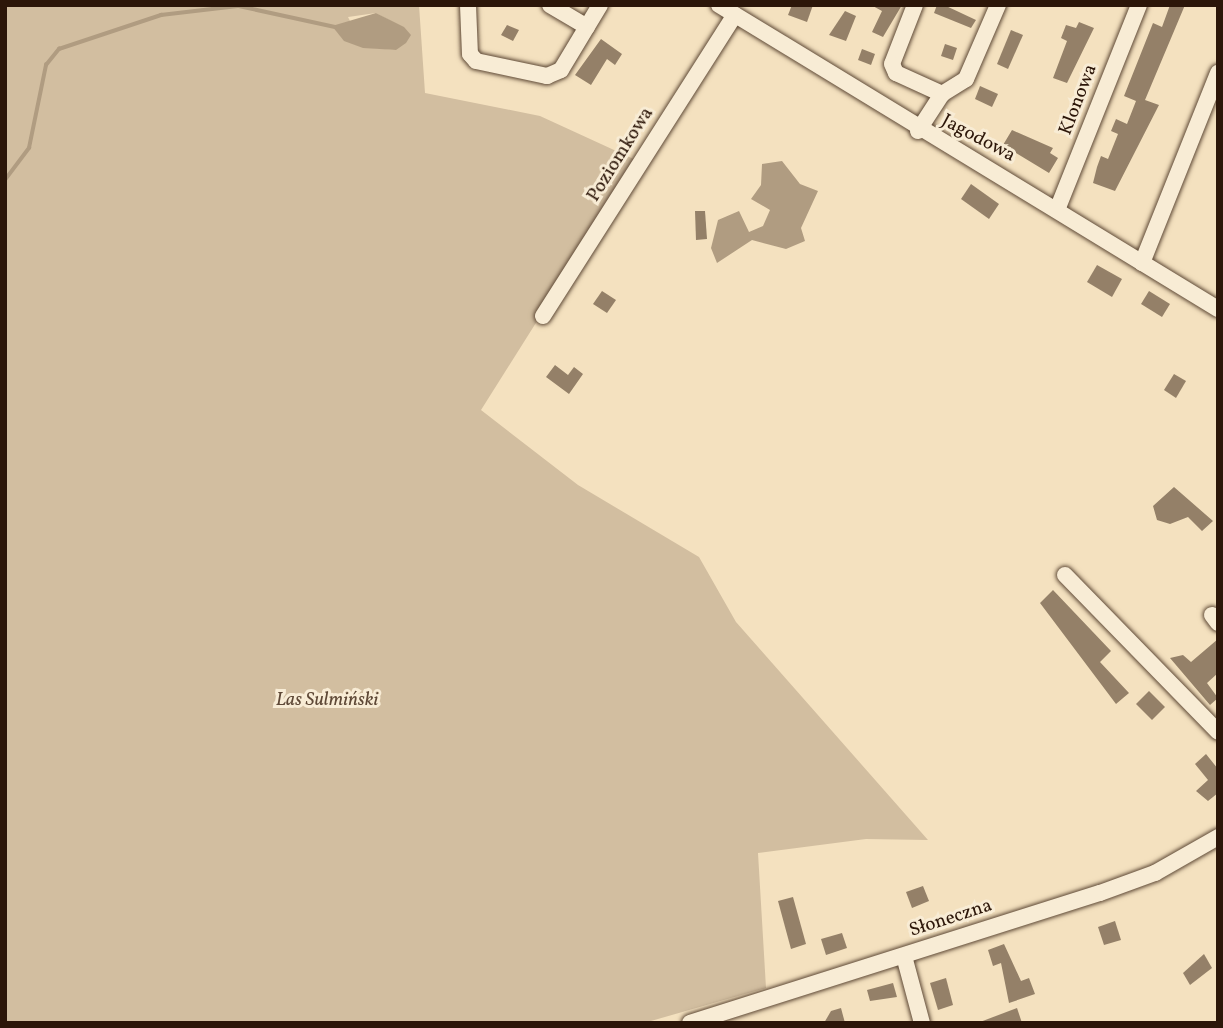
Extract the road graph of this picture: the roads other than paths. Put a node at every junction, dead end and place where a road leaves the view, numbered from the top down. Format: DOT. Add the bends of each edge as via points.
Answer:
graph roads {
  1 [pos="468,5"];
  2 [pos="550,5"];
  3 [pos="600,5"];
  4 [pos="719,5"];
  5 [pos="915,5"];
  6 [pos="998,5"];
  7 [pos="1139,5"];
  8 [pos="735,15"];
  9 [pos="587,27"];
  10 [pos="1218,73"];
  11 [pos="942,94"];
  12 [pos="918,131"];
  13 [pos="1057,210"];
  14 [pos="1142,263"];
  15 [pos="1218,309"];
  16 [pos="543,316"];
  17 [pos="1065,575"];
  18 [pos="1218,732"];
  19 [pos="1218,837"];
  20 [pos="904,956"];
  21 [pos="690,1023"];
  22 [pos="922,1023"];
  1 -- 9 [label="street" via="470,54 476,61 547,76 561,71"];
  2 -- 9 [label="street"];
  3 -- 9 [label="street"];
  4 -- 8 [label="street, Jagodowa"];
  5 -- 11 [label="street" via="892,64 895,73"];
  6 -- 11 [label="street" via="966,79"];
  7 -- 13 [label="street, Klonowa"];
  8 -- 12 [label="street, Jagodowa"];
  8 -- 16 [label="street, Poziomkowa"];
  10 -- 14 [label="street"];
  11 -- 12 [label="street"];
  12 -- 13 [label="street, Jagodowa"];
  13 -- 14 [label="street, Jagodowa"];
  14 -- 15 [label="street, Jagodowa"];
  17 -- 18 [label="street"];
  19 -- 20 [label="street, Słoneczna" via="1155,873"];
  20 -- 21 [label="street, Słoneczna"];
  20 -- 22 [label="street"];
}
